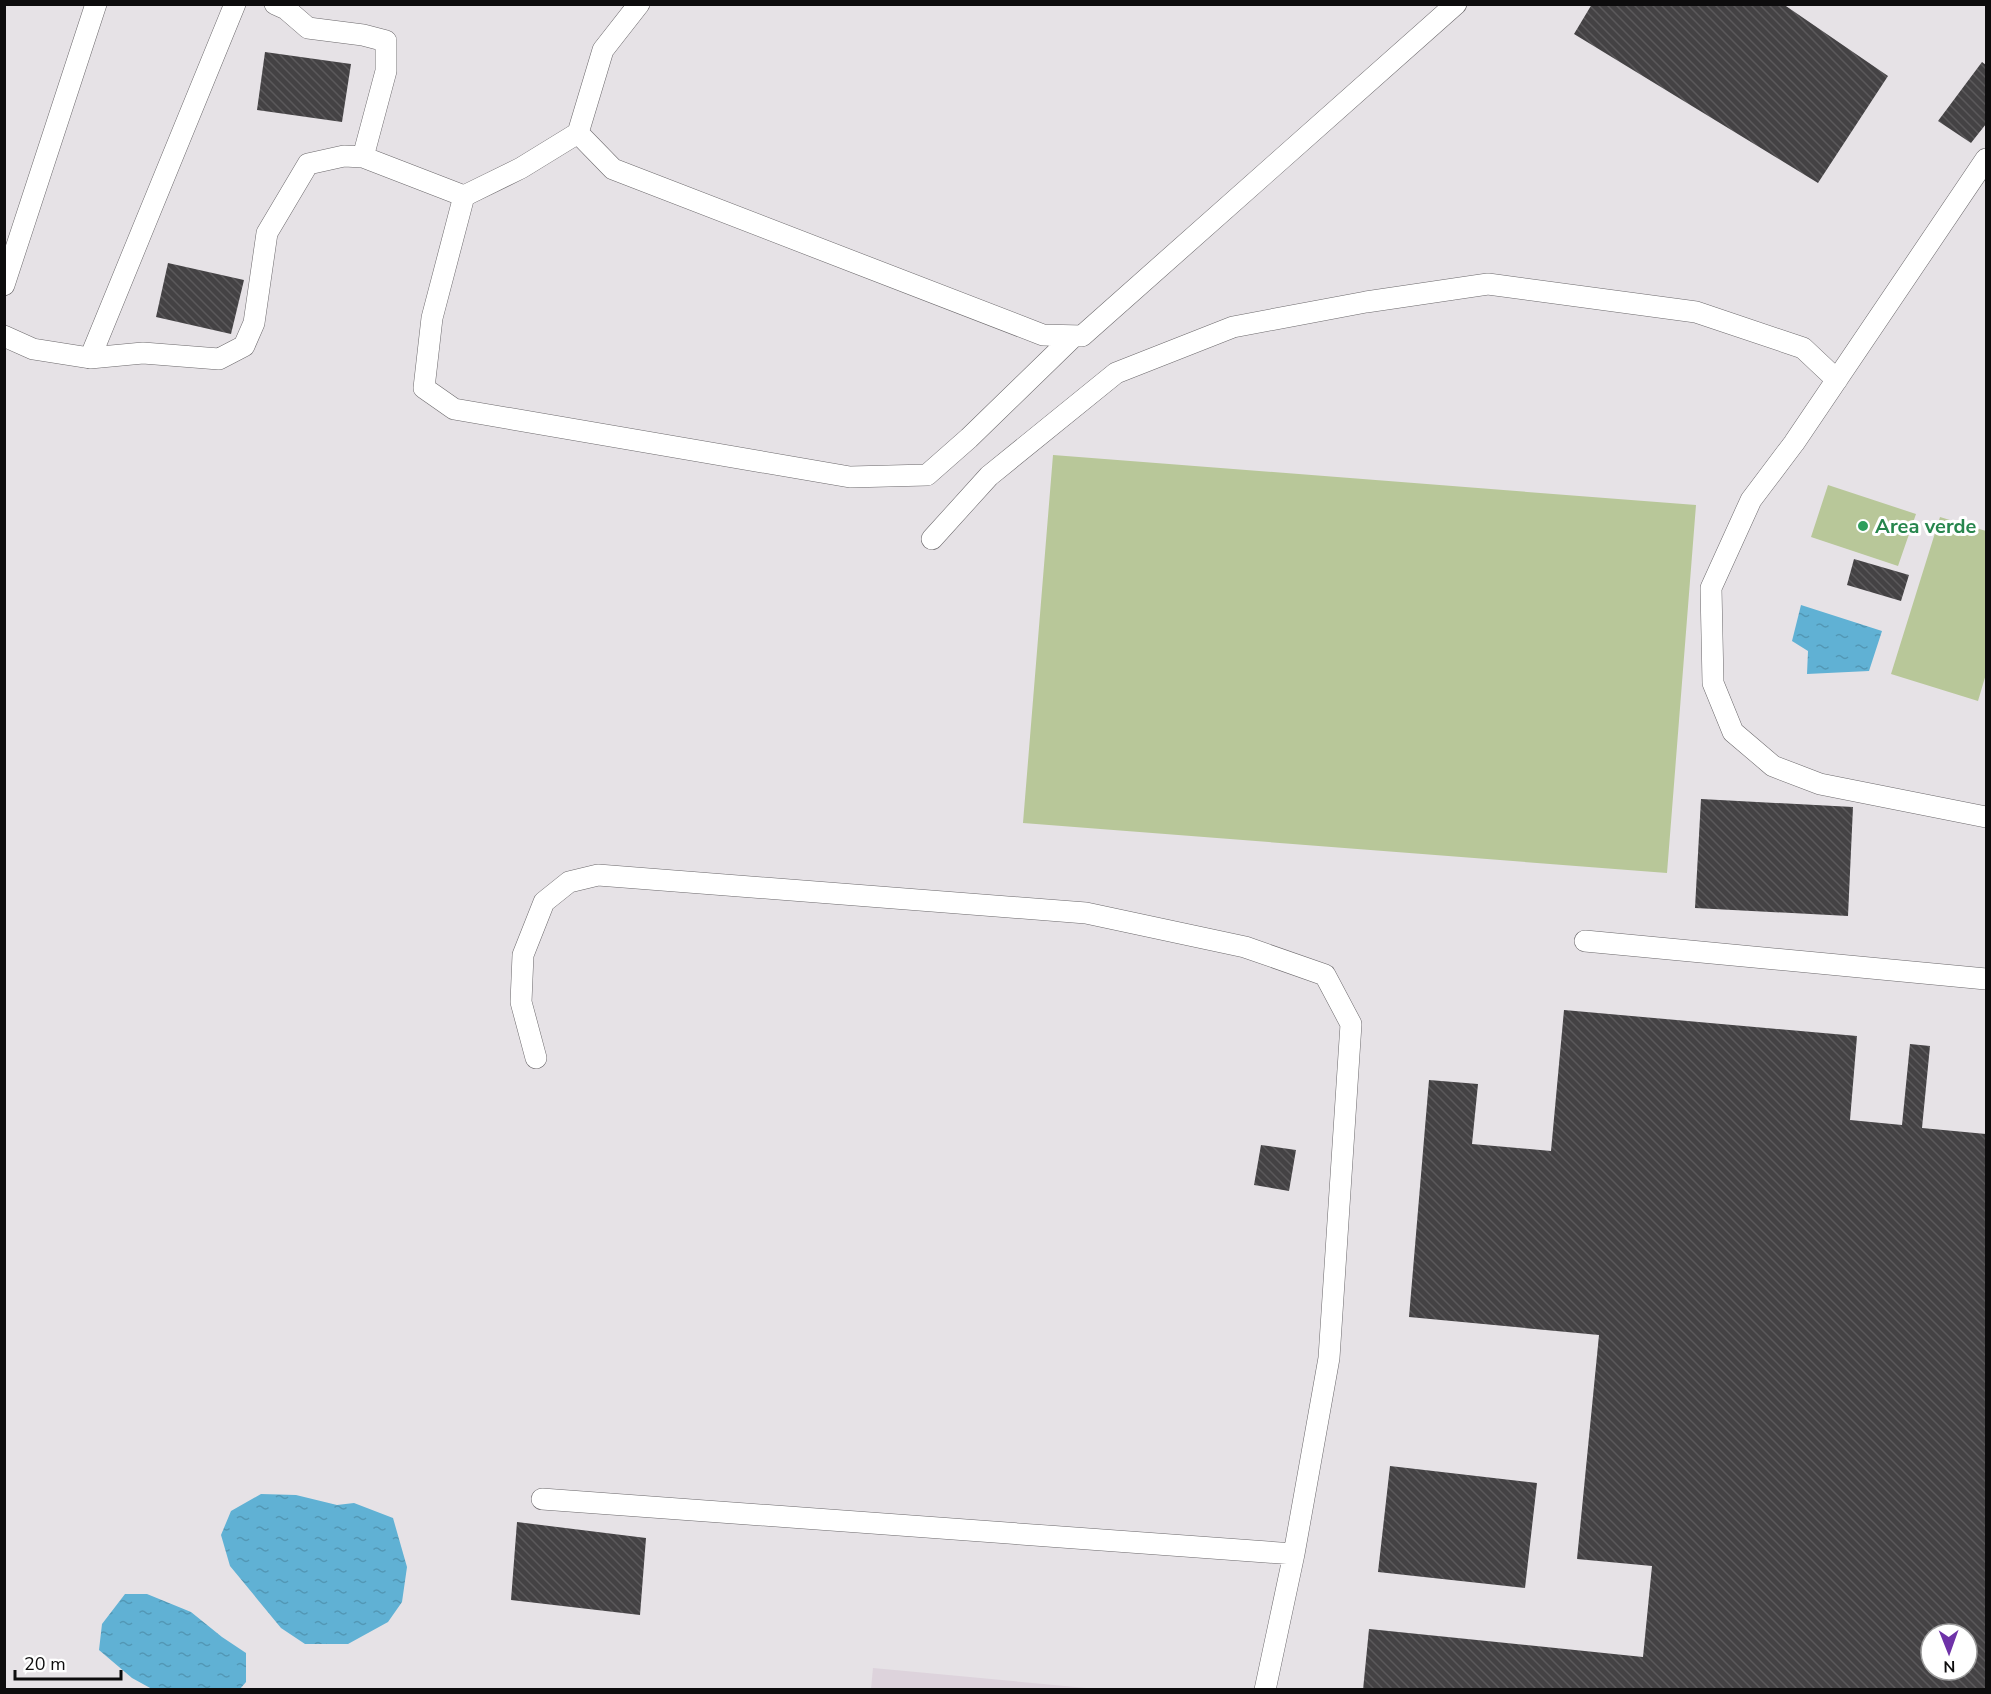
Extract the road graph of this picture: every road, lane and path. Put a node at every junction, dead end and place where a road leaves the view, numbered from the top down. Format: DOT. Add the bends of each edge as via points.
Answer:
graph roads {
  1 [pos="96,4"];
  2 [pos="235,4"];
  3 [pos="275,4"];
  4 [pos="639,4"];
  5 [pos="1456,4"];
  6 [pos="578,134"];
  7 [pos="363,157"];
  8 [pos="1986,159"];
  9 [pos="464,196"];
  10 [pos="4,285"];
  11 [pos="4,336"];
  12 [pos="1074,336"];
  13 [pos="90,358"];
  14 [pos="1837,380"];
  15 [pos="932,538"];
  16 [pos="1986,817"];
  17 [pos="1585,941"];
  18 [pos="1986,979"];
  19 [pos="536,1058"];
  20 [pos="542,1499"];
  21 [pos="1294,1554"];
  22 [pos="1265,1689"];
  1 -- 10 [label="lane"];
  2 -- 13 [label="lane"];
  3 -- 7 [label="lane" via="308,28 363,34 386,41 386,71"];
  4 -- 6 [label="lane" via="603,50"];
  5 -- 12 [label="lane" via="1091,329 1082,336"];
  6 -- 9 [label="lane"];
  6 -- 12 [label="lane" via="614,170 1043,335"];
  7 -- 9 [label="lane"];
  7 -- 13 [label="lane" via="344,156 308,164 267,233 254,323 244,346 219,359 143,353"];
  8 -- 14 [label="lane"];
  9 -- 12 [label="lane" via="432,318 424,387 454,409 850,477 927,476"];
  11 -- 13 [label="lane" via="33,350"];
  14 -- 15 [label="lane" via="1803,348 1696,312 1488,284 1366,302 1233,327 1116,373 989,476"];
  14 -- 16 [label="lane" via="1751,500 1711,588 1713,683 1733,732 1773,766 1820,784"];
  17 -- 18 [label="lane"];
  19 -- 21 [label="lane" via="521,1002 523,955 544,902 570,882 598,875 1086,913 1245,947 1325,975 1351,1024 1329,1358"];
  20 -- 21 [label="lane"];
  21 -- 22 [label="lane"];
}
